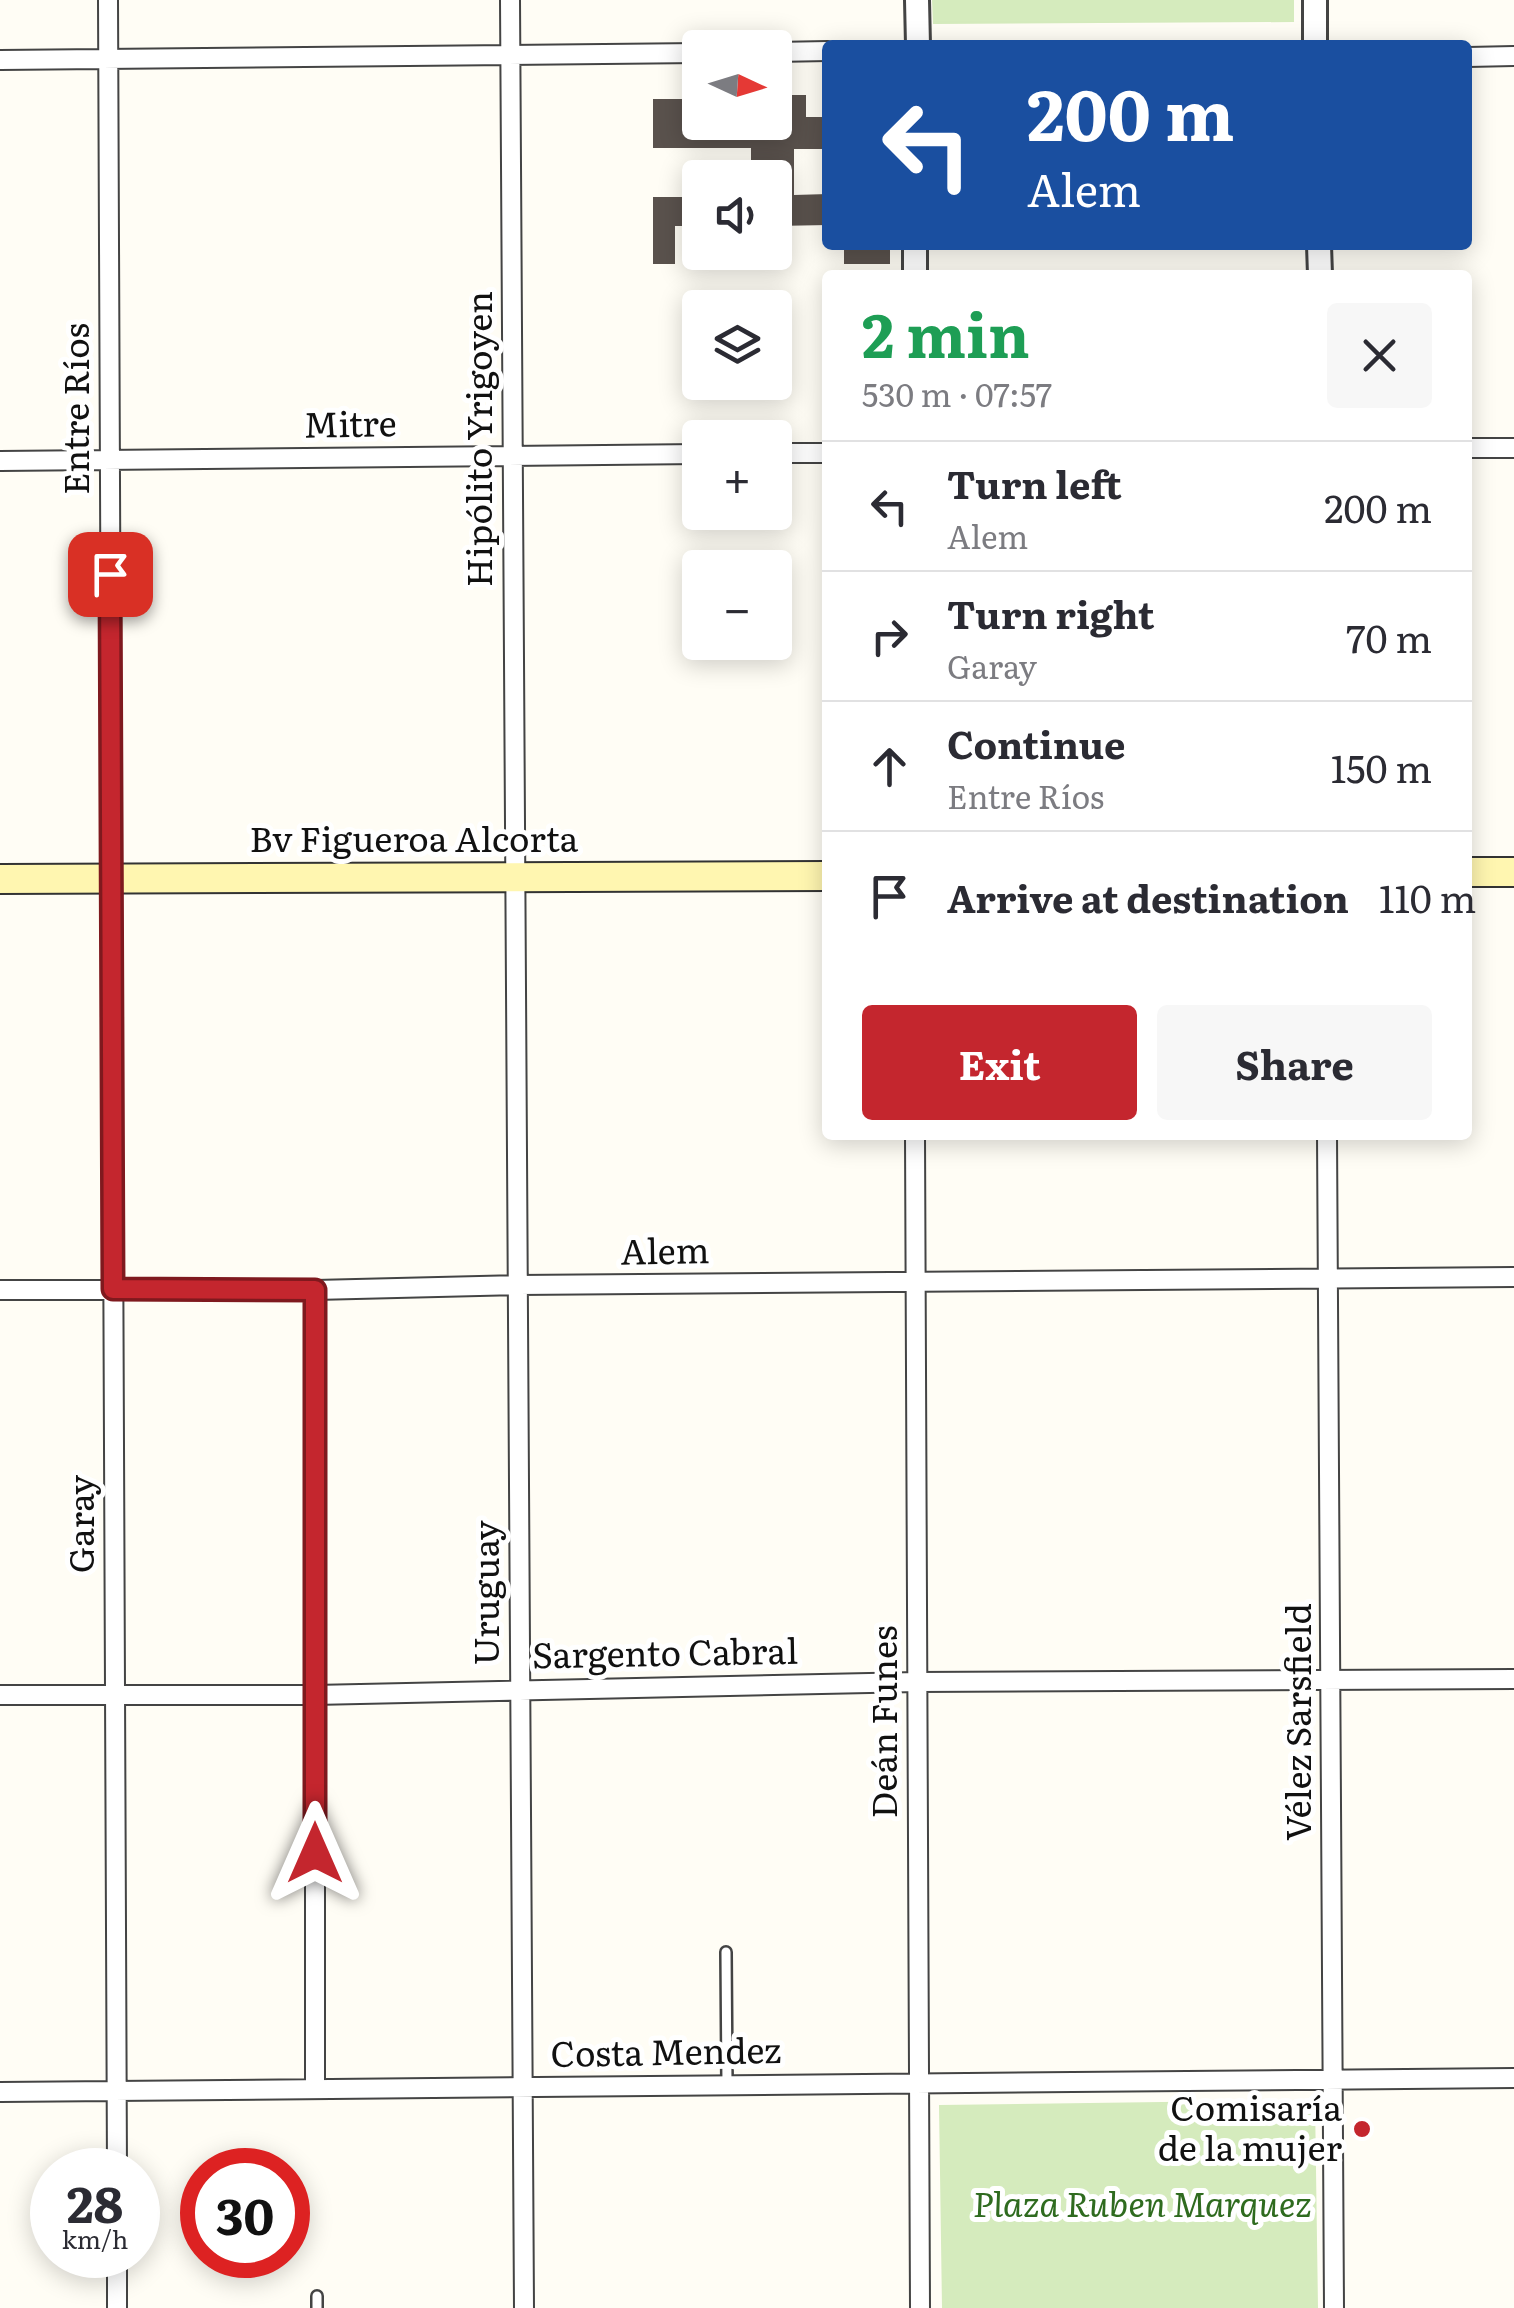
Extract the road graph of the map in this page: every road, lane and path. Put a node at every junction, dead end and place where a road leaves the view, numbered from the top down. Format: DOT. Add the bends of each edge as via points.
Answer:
graph roads {
  1 [pos="108,0"];
  2 [pos="510,0"];
  3 [pos="917,0"];
  4 [pos="1315,0"];
  5 [pos="918,40"];
  6 [pos="1315,40"];
  7 [pos="822,51"];
  8 [pos="792,52"];
  9 [pos="682,53"];
  10 [pos="511,56"];
  11 [pos="1514,56"];
  12 [pos="1472,57"];
  13 [pos="108,59"];
  14 [pos="0,60"];
  15 [pos="1472,448"];
  16 [pos="1514,448"];
  17 [pos="792,453"];
  18 [pos="822,453"];
  19 [pos="682,454"];
  20 [pos="513,456"];
  21 [pos="110,460"];
  22 [pos="0,461"];
  23 [pos="1472,872"];
  24 [pos="1514,872"];
  25 [pos="822,876"];
  26 [pos="112,878"];
  27 [pos="516,878"];
  28 [pos="0,880"];
  29 [pos="915,1140"];
  30 [pos="1327,1140"];
  31 [pos="1514,1276"];
  32 [pos="1330,1278"];
  33 [pos="916,1282"];
  34 [pos="518,1286"];
  35 [pos="113,1289"];
  36 [pos="0,1290"];
  37 [pos="315,1290"];
  38 [pos="1332,1680"];
  39 [pos="1514,1680"];
  40 [pos="917,1682"];
  41 [pos="520,1689"];
  42 [pos="115,1694"];
  43 [pos="0,1695"];
  44 [pos="314,1696"];
  45 [pos="726,1952"];
  46 [pos="1514,2078"];
  47 [pos="1333,2079"];
  48 [pos="919,2083"];
  49 [pos="727,2085"];
  50 [pos="523,2087"];
  51 [pos="315,2089"];
  52 [pos="116,2091"];
  53 [pos="0,2092"];
  54 [pos="117,2148"];
  55 [pos="117,2278"];
  56 [pos="118,2308"];
  57 [pos="524,2308"];
  58 [pos="920,2308"];
  59 [pos="1334,2308"];
  1 -- 13 [label="street, Entre Ríos"];
  2 -- 10 [label="street, Hipólito Yrigoyen"];
  3 -- 5 [label="street"];
  4 -- 6 [label="street"];
  7 -- 8 [label="street"];
  9 -- 10 [label="street"];
  10 -- 13 [label="street"];
  10 -- 20 [label="street, Hipólito Yrigoyen"];
  11 -- 12 [label="street"];
  13 -- 14 [label="street"];
  13 -- 21 [label="street, Entre Ríos"];
  15 -- 16 [label="street"];
  17 -- 18 [label="street"];
  19 -- 20 [label="street, Mitre"];
  20 -- 21 [label="street, Mitre"];
  20 -- 27 [label="street, Hipólito Yrigoyen"];
  21 -- 22 [label="street, Mitre"];
  21 -- 26 [label="street, Entre Ríos"];
  23 -- 24 [label="main road"];
  25 -- 27 [label="main road, Bv Figueroa Alcorta"];
  26 -- 27 [label="main road, Bv Figueroa Alcorta"];
  26 -- 28 [label="main road, Bv Figueroa Alcorta"];
  26 -- 35 [label="street, Garay"];
  27 -- 34 [label="street, Uruguay"];
  29 -- 33 [label="street, Deán Funes"];
  30 -- 32 [label="street, Vélez Sarsfield"];
  31 -- 32 [label="street, Alem"];
  32 -- 33 [label="street, Alem"];
  32 -- 38 [label="street, Vélez Sarsfield"];
  33 -- 34 [label="street, Alem"];
  33 -- 40 [label="street, Deán Funes"];
  34 -- 37 [label="street, Alem"];
  34 -- 41 [label="street, Uruguay"];
  35 -- 36 [label="street, Alem"];
  35 -- 37 [label="street, Alem"];
  35 -- 42 [label="street, Garay"];
  37 -- 44 [label="street"];
  38 -- 39 [label="street, Sargento Cabral"];
  38 -- 40 [label="street, Sargento Cabral"];
  38 -- 47 [label="street, Vélez Sarsfield"];
  40 -- 41 [label="street, Sargento Cabral"];
  40 -- 48 [label="street, Deán Funes"];
  41 -- 44 [label="street, Sargento Cabral"];
  41 -- 50 [label="street, Uruguay"];
  42 -- 43 [label="street, Sargento Cabral"];
  42 -- 44 [label="street, Sargento Cabral"];
  42 -- 52 [label="street, Garay"];
  44 -- 51 [label="street"];
  45 -- 49 [label="lane"];
  46 -- 47 [label="street, Costa Mendez"];
  47 -- 48 [label="street, Costa Mendez"];
  47 -- 59 [label="street, Vélez Sarsfield"];
  48 -- 49 [label="street, Costa Mendez"];
  48 -- 58 [label="street, Deán Funes"];
  49 -- 50 [label="street, Costa Mendez"];
  50 -- 51 [label="street, Costa Mendez"];
  50 -- 57 [label="street, Uruguay"];
  51 -- 52 [label="street, Costa Mendez"];
  52 -- 53 [label="street, Costa Mendez"];
  52 -- 54 [label="street, Garay"];
  55 -- 56 [label="street"];
}
